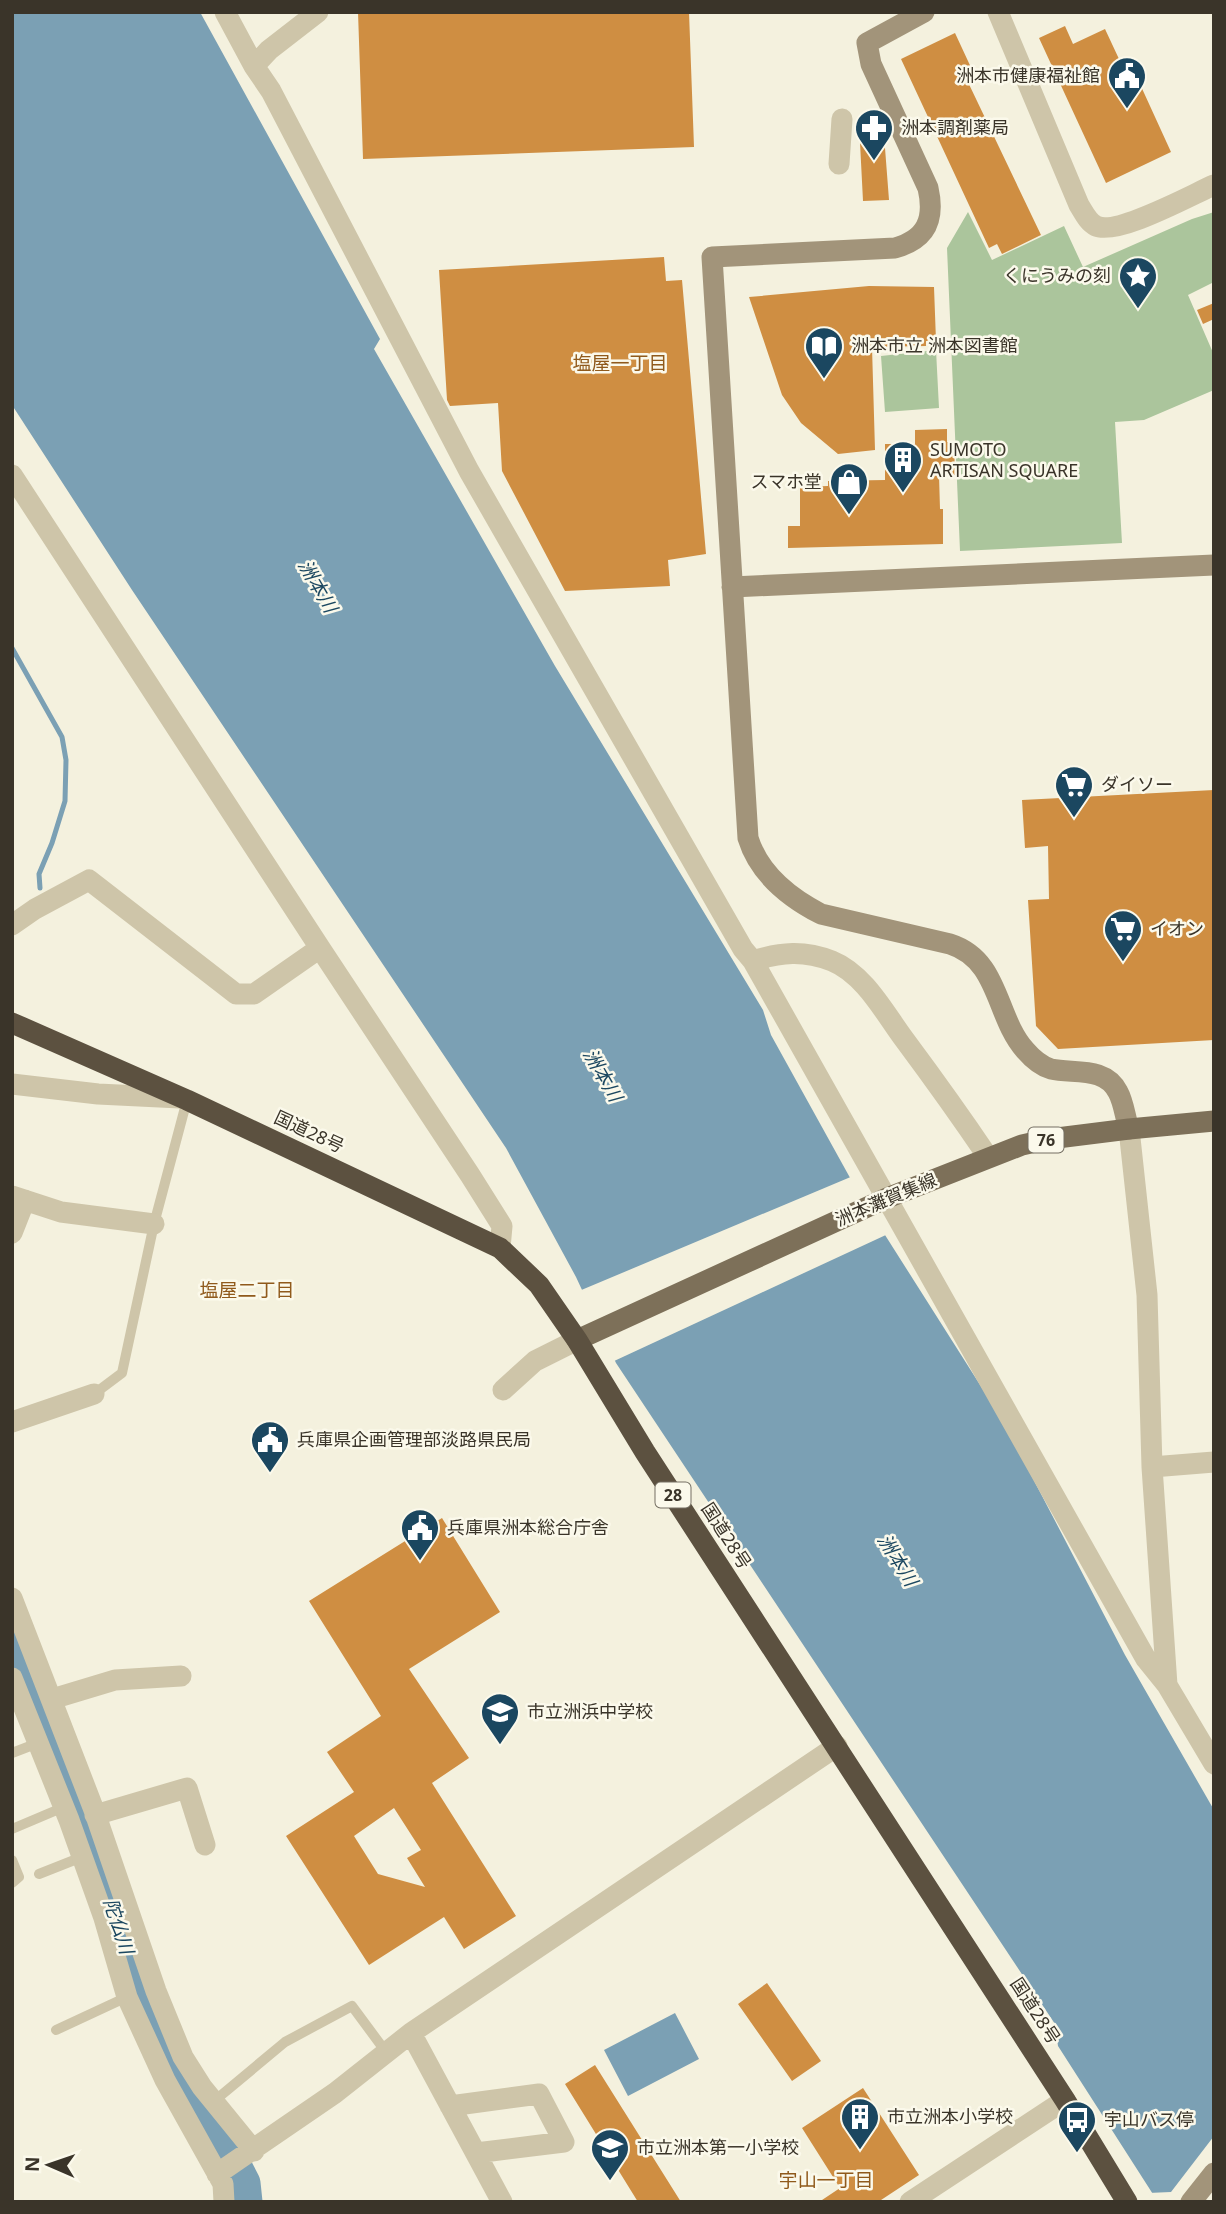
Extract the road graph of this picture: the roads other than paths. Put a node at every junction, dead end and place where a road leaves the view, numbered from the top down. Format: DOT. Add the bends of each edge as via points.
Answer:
graph roads {
  1 [pos="225,12"];
  2 [pos="318,12"];
  3 [pos="924,12"];
  4 [pos="998,12"];
  5 [pos="254,66"];
  6 [pos="842,119"];
  7 [pos="839,164"];
  8 [pos="1214,185"];
  9 [pos="12,475"];
  10 [pos="1214,565"];
  11 [pos="732,587"];
  12 [pos="12,925"];
  13 [pos="320,948"];
  14 [pos="753,961"];
  15 [pos="12,1023"];
  16 [pos="12,1084"];
  17 [pos="185,1099"];
  18 [pos="1214,1121"];
  19 [pos="1129,1129"];
  20 [pos="989,1157"];
  21 [pos="18,1198"];
  22 [pos="887,1198"];
  23 [pos="154,1224"];
  24 [pos="12,1233"];
  25 [pos="500,1248"];
  26 [pos="585,1336"];
  27 [pos="503,1390"];
  28 [pos="94,1394"];
  29 [pos="12,1422"];
  30 [pos="1214,1462"];
  31 [pos="1152,1467"];
  32 [pos="12,1598"];
  33 [pos="181,1676"];
  34 [pos="12,1678"];
  35 [pos="1167,1685"];
  36 [pos="52,1699"];
  37 [pos="38,1743"];
  38 [pos="837,1746"];
  39 [pos="12,1753"];
  40 [pos="1214,1764"];
  41 [pos="64,1807"];
  42 [pos="95,1815"];
  43 [pos="12,1829"];
  44 [pos="205,1845"];
  45 [pos="82,1857"];
  46 [pos="12,1860"];
  47 [pos="39,1874"];
  48 [pos="12,1883"];
  49 [pos="127,1997"];
  50 [pos="56,2030"];
  51 [pos="411,2033"];
  52 [pos="386,2052"];
  53 [pos="1065,2100"];
  54 [pos="213,2102"];
  55 [pos="450,2106"];
  56 [pos="254,2151"];
  57 [pos="476,2153"];
  58 [pos="1214,2173"];
  59 [pos="217,2174"];
  60 [pos="224,2202"];
  61 [pos="502,2202"];
  62 [pos="910,2202"];
  63 [pos="1127,2202"];
  64 [pos="1191,2202"];
  1 -- 5 [label="street"];
  2 -- 5 [label="street"];
  3 -- 11 [label="street" via="867,43 871,64 929,188 931,210 914,242 895,248 712,257"];
  4 -- 8 [label="street" via="1079,205 1095,226 1122,226"];
  5 -- 14 [label="street" via="469,471"];
  6 -- 7 [label="street"];
  9 -- 13 [label="street"];
  10 -- 11 [label="street"];
  11 -- 19 [label="street" via="745,807 754,858 782,888 821,914 950,944 973,955 983,965 1025,1051 1050,1069 1091,1072 1111,1083 1119,1093"];
  12 -- 13 [label="street" via="89,880 236,993 254,994"];
  13 -- 25 [label="street" via="502,1226"];
  14 -- 20 [label="street" via="799,952 832,961 852,973"];
  14 -- 22 [label="street"];
  15 -- 17 [label="highway, 国道28号 / 28"];
  16 -- 17 [label="street"];
  17 -- 23 [label="lane"];
  17 -- 25 [label="highway, 国道28号 / 28"];
  18 -- 19 [label="main road, 洲本灘賀集線 / 76"];
  19 -- 20 [label="main road, 洲本灘賀集線 / 76" via="1049,1139"];
  19 -- 31 [label="street" via="1147,1295"];
  20 -- 22 [label="main road, 洲本灘賀集線 / 76"];
  21 -- 23 [label="street" via="61,1212"];
  21 -- 24 [label="street"];
  22 -- 26 [label="main road, 洲本灘賀集線 / 76"];
  22 -- 35 [label="street" via="1146,1659"];
  23 -- 28 [label="lane" via="122,1373"];
  25 -- 26 [label="highway, 国道28号 / 28"];
  26 -- 27 [label="street" via="535,1361"];
  26 -- 38 [label="highway, 国道28号 / 28" via="645,1452"];
  28 -- 29 [label="street"];
  30 -- 31 [label="street"];
  31 -- 35 [label="street"];
  32 -- 36 [label="street"];
  33 -- 36 [label="street" via="116,1680"];
  34 -- 37 [label="street"];
  35 -- 40 [label="street"];
  36 -- 42 [label="street"];
  37 -- 39 [label="lane"];
  37 -- 41 [label="street"];
  38 -- 51 [label="street"];
  38 -- 53 [label="highway, 国道28号 / 28"];
  41 -- 43 [label="lane"];
  41 -- 45 [label="street"];
  42 -- 44 [label="street" via="187,1788"];
  42 -- 54 [label="street" via="183,2057"];
  45 -- 47 [label="lane"];
  45 -- 49 [label="street"];
  46 -- 48 [label="lane" via="19,1877"];
  49 -- 50 [label="lane"];
  49 -- 59 [label="street" via="165,2080"];
  51 -- 52 [label="street"];
  51 -- 55 [label="street"];
  52 -- 54 [label="lane" via="352,2006 285,2042"];
  52 -- 56 [label="street"];
  53 -- 62 [label="street"];
  53 -- 63 [label="highway, 国道28号 / 28"];
  54 -- 56 [label="street"];
  55 -- 57 [label="street"];
  55 -- 57 [label="street" via="539,2094 564,2142"];
  56 -- 59 [label="street"];
  57 -- 61 [label="street"];
  58 -- 64 [label="street"];
  59 -- 60 [label="street"];
}
